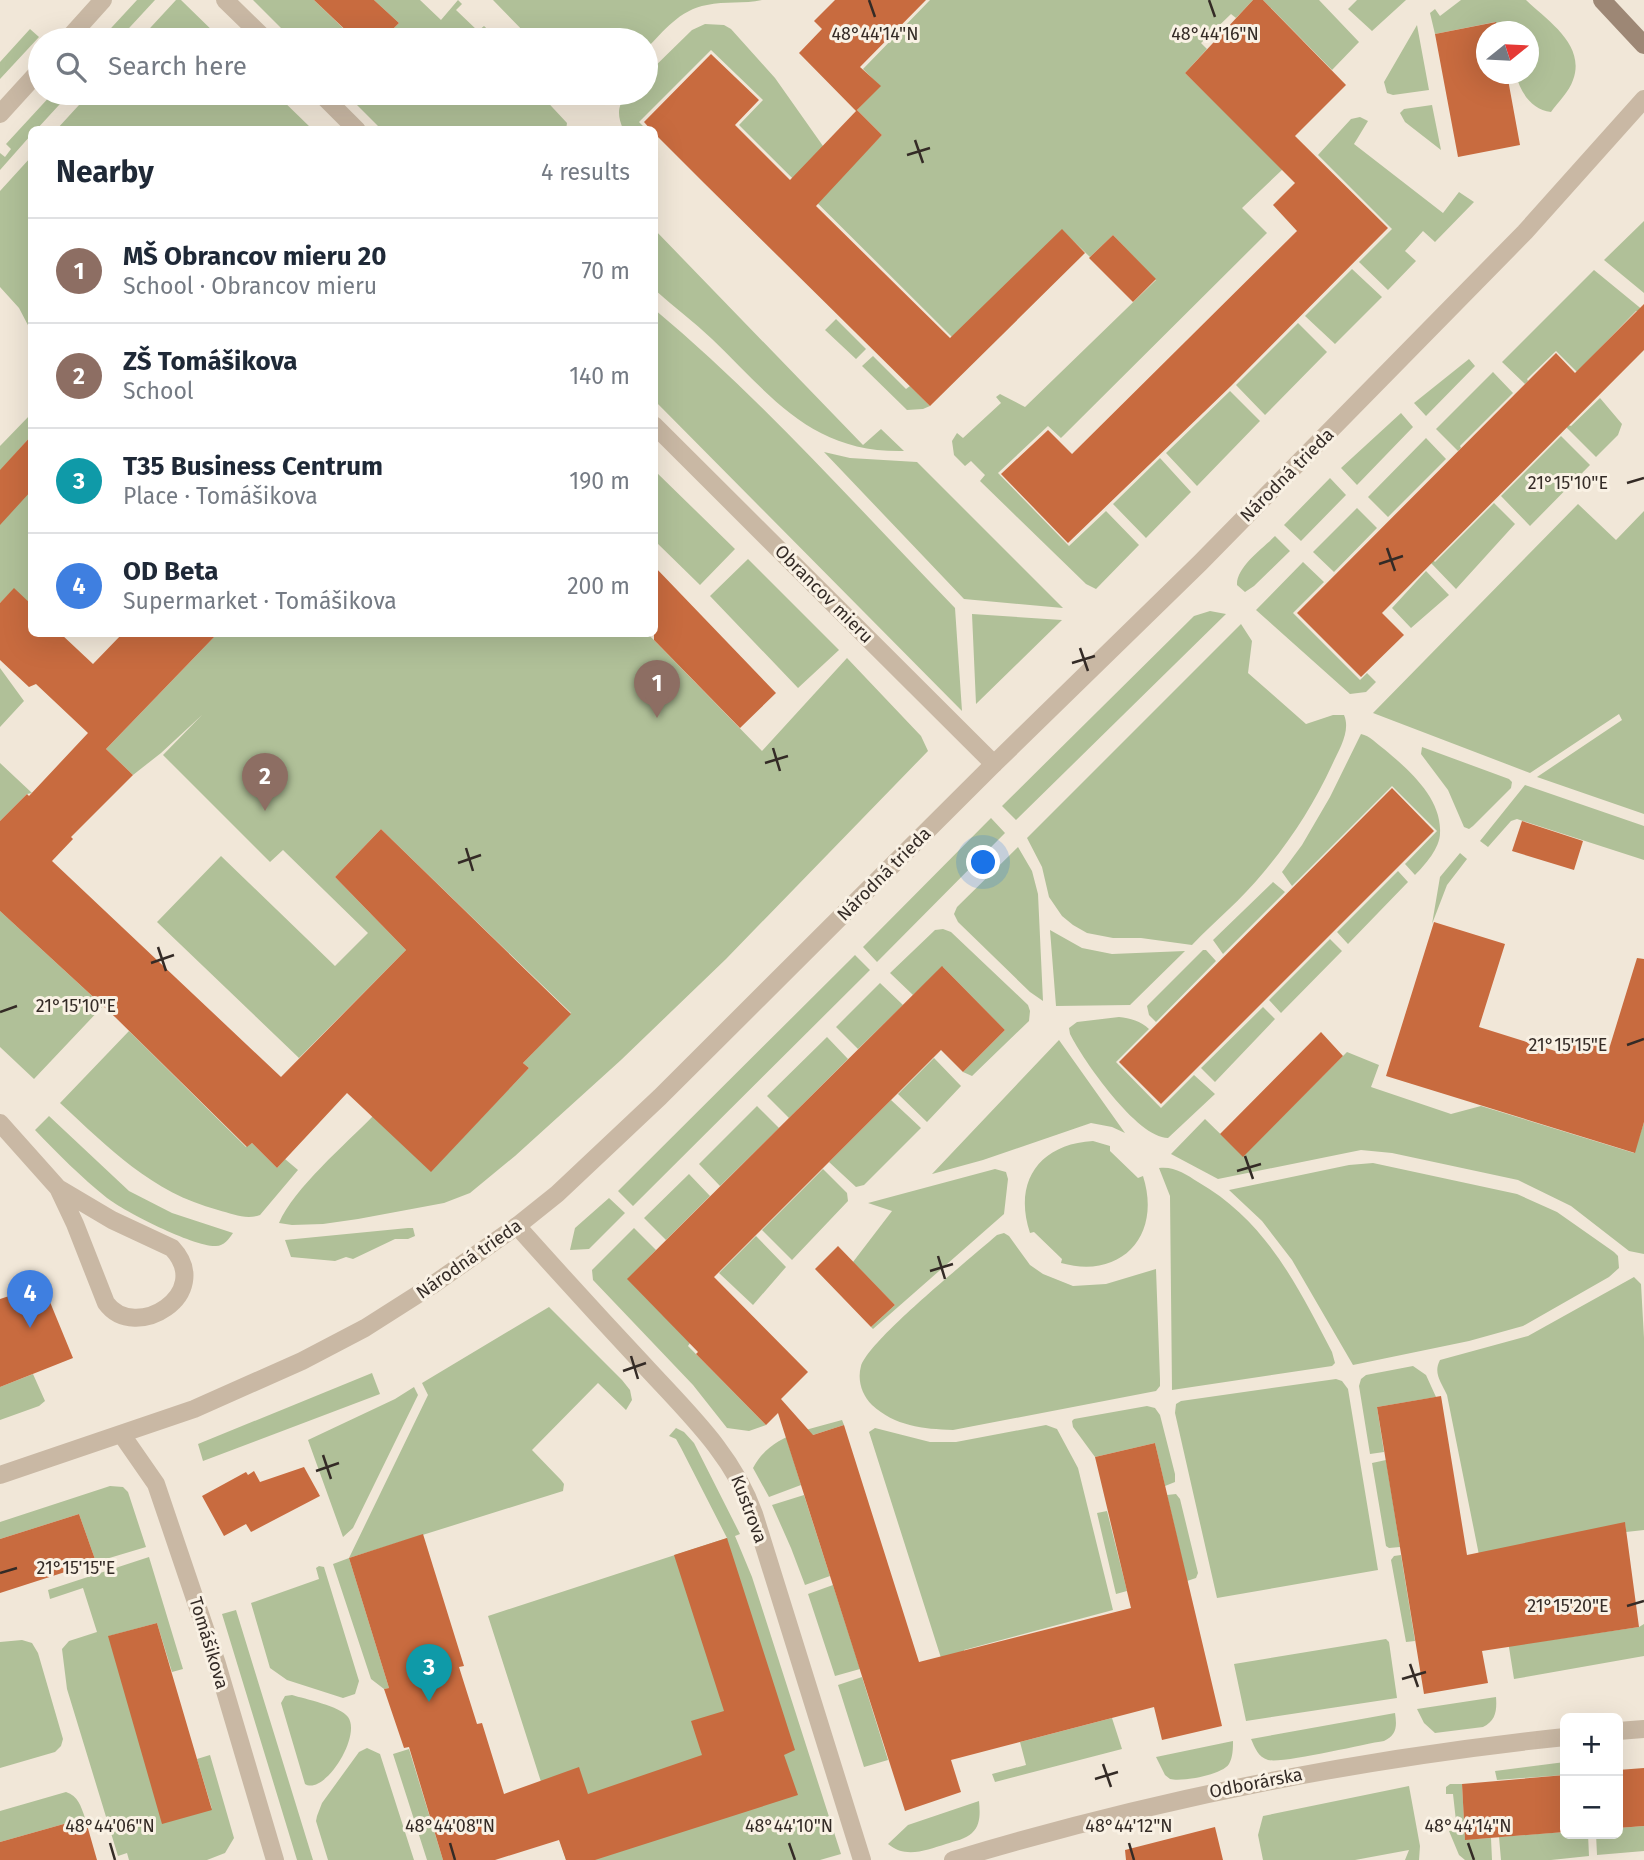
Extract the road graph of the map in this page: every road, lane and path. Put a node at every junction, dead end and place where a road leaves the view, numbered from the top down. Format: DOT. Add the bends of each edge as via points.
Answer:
graph roads {
  1 [pos="103,0"];
  2 [pos="225,0"];
  3 [pos="1602,0"];
  4 [pos="78,28"];
  5 [pos="254,28"];
  6 [pos="1644,45"];
  7 [pos="28,83"];
  8 [pos="1644,99"];
  9 [pos="332,105"];
  10 [pos="0,114"];
  11 [pos="353,126"];
  12 [pos="658,429"];
  13 [pos="994,764"];
  14 [pos="0,1123"];
  15 [pos="58,1188"];
  16 [pos="517,1226"];
  17 [pos="122,1435"];
  18 [pos="0,1475"];
  19 [pos="1644,1729"];
  20 [pos="1623,1731"];
  21 [pos="1560,1738"];
  22 [pos="275,1860"];
  23 [pos="862,1860"];
  24 [pos="953,1860"];
  1 -- 4 [label="street"];
  2 -- 5 [label="street"];
  3 -- 6 [label="main road"];
  7 -- 10 [label="street"];
  8 -- 13 [label="street, Národná trieda" via="1393,369"];
  9 -- 11 [label="street"];
  12 -- 13 [label="street, Obrancov mieru"];
  13 -- 16 [label="street, Národná trieda" via="651,1107"];
  14 -- 15 [label="street"];
  15 -- 15 [label="street" via="112,1311 142,1317 175,1300 186,1275 172,1248"];
  16 -- 17 [label="street, Národná trieda" via="344,1339 237,1391"];
  16 -- 23 [label="street, Kustrova" via="673,1396 740,1478"];
  17 -- 18 [label="street, Národná trieda"];
  17 -- 22 [label="street, Tomášikova" via="161,1496"];
  19 -- 20 [label="street"];
  21 -- 24 [label="street, Odborárska" via="1242,1785"];
}
